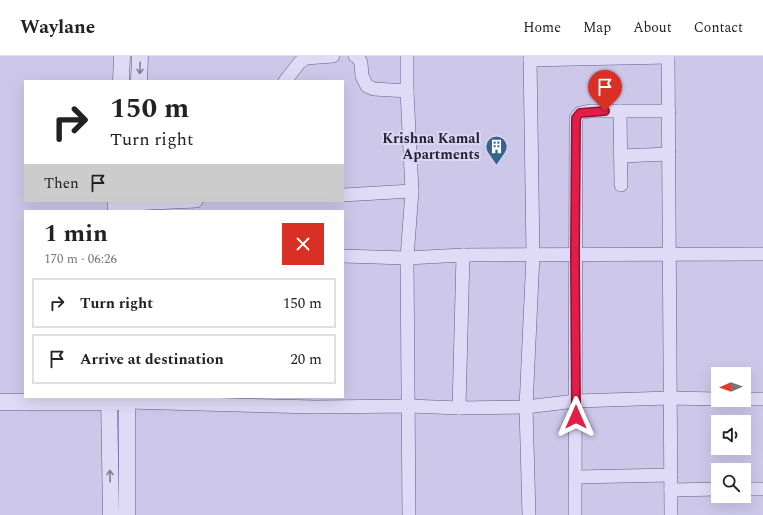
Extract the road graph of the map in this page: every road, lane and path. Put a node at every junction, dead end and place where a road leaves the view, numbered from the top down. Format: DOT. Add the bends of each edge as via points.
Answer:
graph roads {
  1 [pos="122,56"];
  2 [pos="140,56"];
  3 [pos="333,56"];
  4 [pos="355,56"];
  5 [pos="407,56"];
  6 [pos="668,56"];
  7 [pos="530,58"];
  8 [pos="121,80"];
  9 [pos="139,80"];
  10 [pos="286,80"];
  11 [pos="408,91"];
  12 [pos="620,111"];
  13 [pos="669,111"];
  14 [pos="669,154"];
  15 [pos="621,156"];
  16 [pos="621,185"];
  17 [pos="412,192"];
  18 [pos="344,194"];
  19 [pos="182,202"];
  20 [pos="124,206"];
  21 [pos="763,254"];
  22 [pos="464,255"];
  23 [pos="533,255"];
  24 [pos="575,255"];
  25 [pos="670,255"];
  26 [pos="344,256"];
  27 [pos="407,258"];
  28 [pos="670,398"];
  29 [pos="711,399"];
  30 [pos="751,399"];
  31 [pos="763,399"];
  32 [pos="109,400"];
  33 [pos="127,400"];
  34 [pos="0,402"];
  35 [pos="315,402"];
  36 [pos="576,402"];
  37 [pos="408,406"];
  38 [pos="526,407"];
  39 [pos="459,408"];
  40 [pos="671,475"];
  41 [pos="576,477"];
  42 [pos="711,489"];
  43 [pos="751,489"];
  44 [pos="763,489"];
  45 [pos="671,490"];
  46 [pos="111,515"];
  47 [pos="127,515"];
  48 [pos="409,515"];
  49 [pos="529,515"];
  50 [pos="575,515"];
  51 [pos="671,515"];
  1 -- 8 [label="street"];
  2 -- 9 [label="street, one-way"];
  3 -- 10 [label="street" via="306,58"];
  4 -- 11 [label="street" via="361,63 362,76 367,86 374,89"];
  5 -- 11 [label="street"];
  6 -- 7 [label="street"];
  6 -- 13 [label="street"];
  7 -- 23 [label="street"];
  11 -- 17 [label="street"];
  12 -- 13 [label="street"];
  12 -- 15 [label="street"];
  12 -- 24 [label="street" via="580,113 576,118"];
  13 -- 14 [label="street"];
  14 -- 15 [label="street"];
  14 -- 25 [label="street"];
  15 -- 16 [label="street"];
  17 -- 18 [label="street"];
  17 -- 27 [label="street"];
  19 -- 20 [label="street"];
  21 -- 25 [label="street"];
  22 -- 23 [label="street"];
  22 -- 27 [label="street"];
  22 -- 39 [label="street"];
  23 -- 24 [label="street"];
  23 -- 38 [label="street"];
  24 -- 25 [label="street"];
  24 -- 36 [label="street"];
  25 -- 28 [label="street"];
  26 -- 27 [label="street"];
  27 -- 37 [label="street"];
  28 -- 29 [label="street"];
  28 -- 36 [label="street"];
  28 -- 40 [label="street"];
  30 -- 31 [label="street"];
  32 -- 33 [label="street"];
  32 -- 34 [label="street"];
  46 -- 32 [label="street, one-way"];
  33 -- 35 [label="street"];
  33 -- 47 [label="street"];
  35 -- 37 [label="street"];
  36 -- 38 [label="street"];
  36 -- 41 [label="street"];
  37 -- 39 [label="street"];
  37 -- 48 [label="street"];
  38 -- 39 [label="street"];
  38 -- 49 [label="street"];
  40 -- 41 [label="street"];
  40 -- 45 [label="street"];
  41 -- 50 [label="street"];
  42 -- 45 [label="street"];
  43 -- 44 [label="street"];
  45 -- 51 [label="street"];
}
